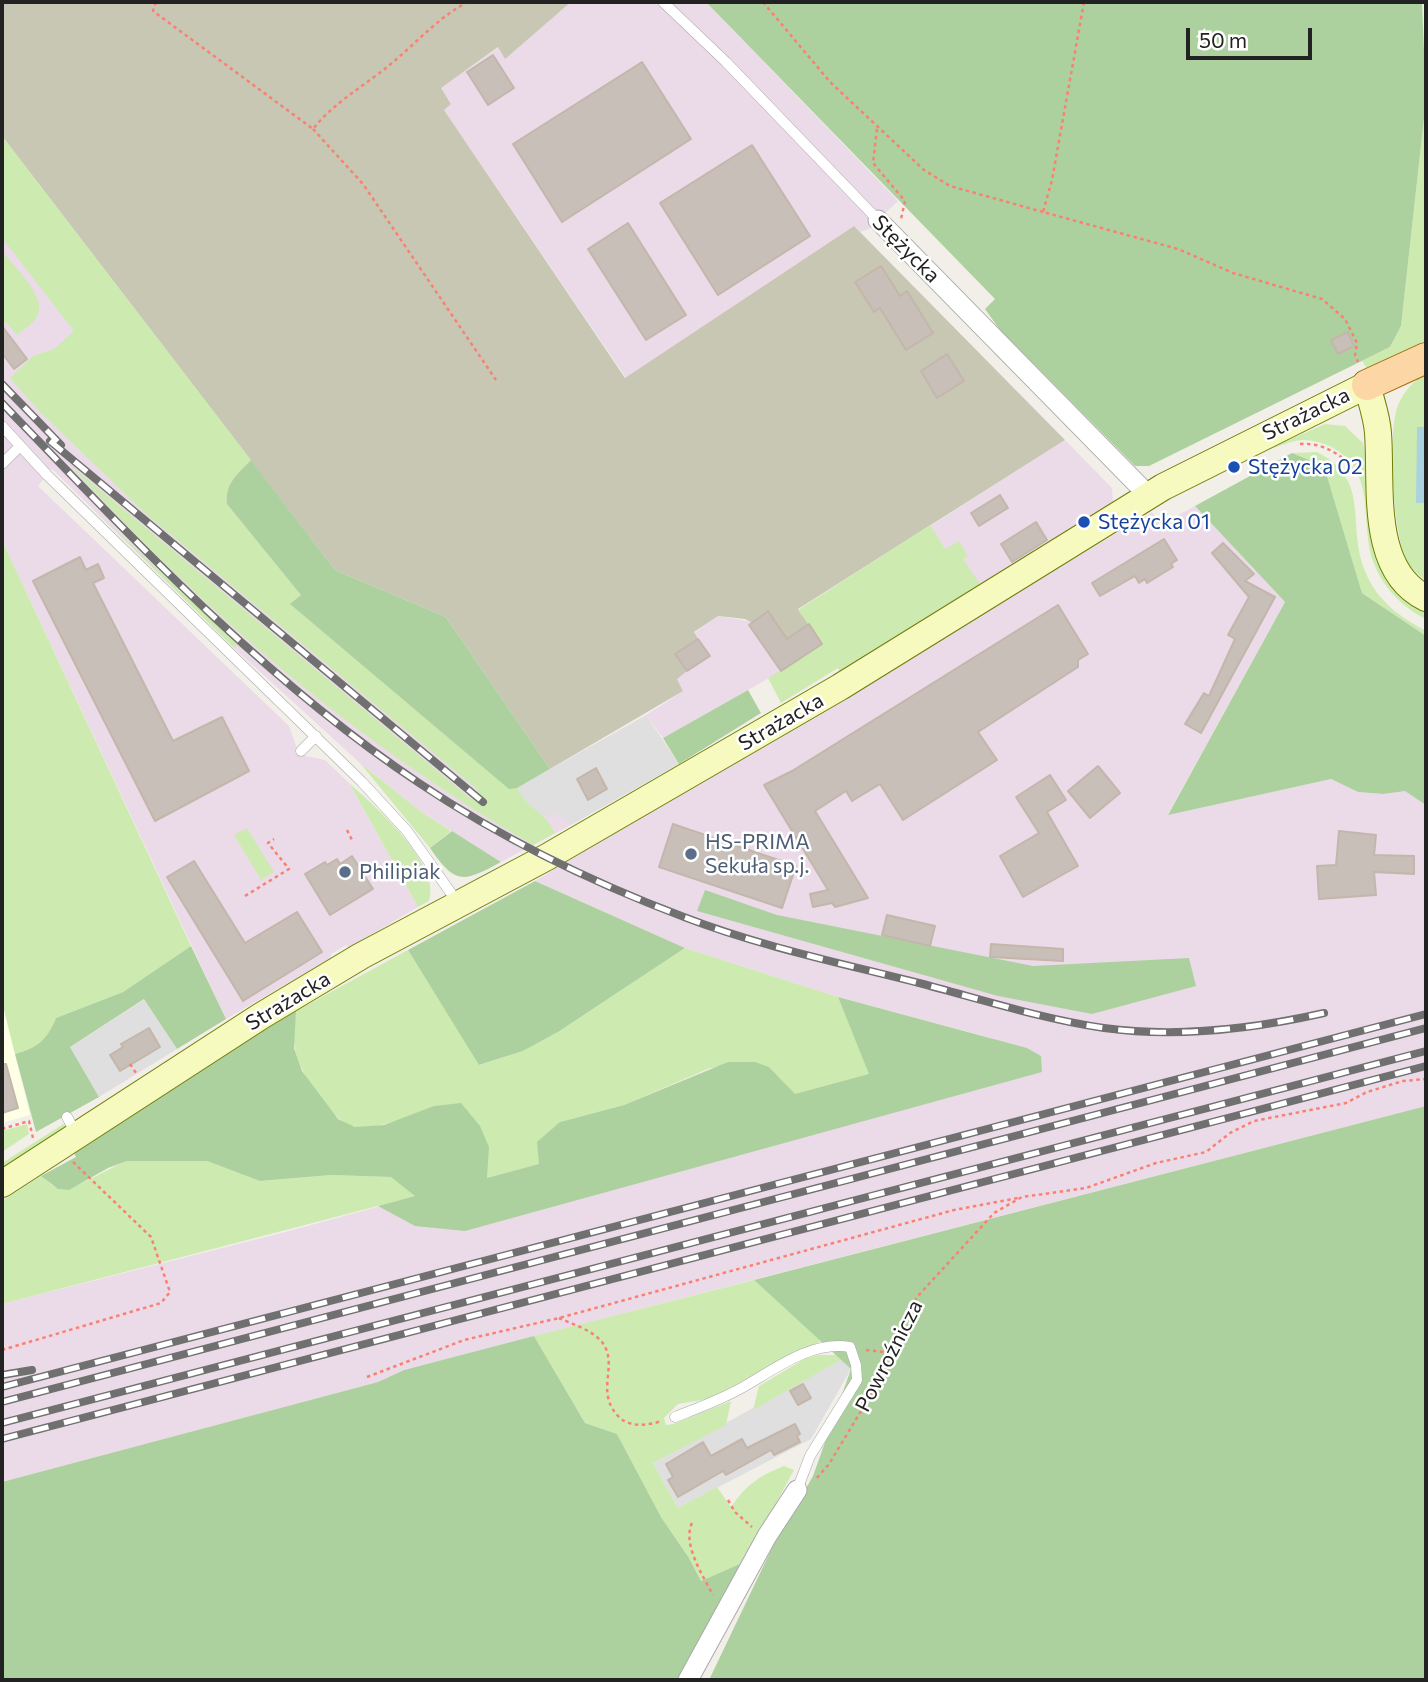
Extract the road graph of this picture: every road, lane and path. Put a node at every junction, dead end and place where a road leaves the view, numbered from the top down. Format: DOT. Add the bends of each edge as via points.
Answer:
graph roads {
  1 [pos="156,2"];
  2 [pos="468,2"];
  3 [pos="663,2"];
  4 [pos="763,2"];
  5 [pos="1084,2"];
  6 [pos="313,129"];
  7 [pos="877,129"];
  8 [pos="1043,212"];
  9 [pos="878,220"];
  10 [pos="894,236"];
  11 [pos="1426,358"];
  12 [pos="496,380"];
  13 [pos="1367,385"];
  14 [pos="2,426"];
  15 [pos="1292,444"];
  16 [pos="20,446"];
  17 [pos="2,464"];
  18 [pos="1359,482"];
  19 [pos="1149,496"];
  20 [pos="1426,598"];
  21 [pos="316,737"];
  22 [pos="301,751"];
  23 [pos="347,831"];
  24 [pos="274,839"];
  25 [pos="354,842"];
  26 [pos="246,896"];
  27 [pos="458,903"];
  28 [pos="1426,1079"];
  29 [pos="2,1129"];
  30 [pos="68,1133"];
  31 [pos="33,1139"];
  32 [pos="2,1184"];
  33 [pos="1022,1197"];
  34 [pos="559,1318"];
  35 [pos="850,1347"];
  36 [pos="2,1350"];
  37 [pos="891,1353"];
  38 [pos="367,1377"];
  39 [pos="675,1417"];
  40 [pos="797,1490"];
  41 [pos="728,1500"];
  42 [pos="692,1523"];
  43 [pos="767,1536"];
  44 [pos="724,1613"];
  45 [pos="688,1680"];
  1 -- 6 [label="path" via="153,11"];
  2 -- 6 [label="path" via="323,116"];
  3 -- 9 [label="lane, Stężycka"];
  4 -- 7 [label="path" via="830,82"];
  5 -- 8 [label="path"];
  6 -- 12 [label="path" via="363,184"];
  7 -- 8 [label="path" via="950,186"];
  7 -- 10 [label="path" via="873,163 905,201"];
  8 -- 13 [label="path" via="1178,249 1233,273 1322,299 1350,328"];
  9 -- 10 [label="street, Stężycka"];
  10 -- 19 [label="street, Stężycka"];
  11 -- 13 [label="main road"];
  13 -- 19 [label="main road, Strażacka"];
  13 -- 20 [label="main road, Strażacka" via="1378,429 1388,554 1399,573"];
  14 -- 16 [label="lane"];
  15 -- 18 [label="path" via="1321,445 1343,458"];
  16 -- 17 [label="lane"];
  16 -- 21 [label="lane"];
  19 -- 27 [label="main road, Strażacka" via="840,687 547,857"];
  21 -- 22 [label="lane"];
  21 -- 27 [label="lane" via="400,822"];
  23 -- 25 [label="path"];
  24 -- 26 [label="path" via="268,843 289,869"];
  27 -- 30 [label="main road, Strażacka"];
  28 -- 33 [label="path, Powroźnicza" via="1403,1081 1333,1107 1254,1121 1206,1152 1156,1163 1086,1188"];
  29 -- 31 [label="path" via="29,1121"];
  30 -- 32 [label="main road, Strażacka"];
  30 -- 36 [label="path" via="151,1237 170,1292 161,1303"];
  33 -- 34 [label="path" via="954,1210"];
  33 -- 37 [label="path, Powroźnicza" via="994,1213 917,1297"];
  34 -- 38 [label="path" via="464,1340"];
  34 -- 39 [label="path" via="602,1342 608,1358 606,1395 611,1409 624,1421 646,1426"];
  35 -- 37 [label="path"];
  35 -- 39 [label="lane" via="834,1344 811,1352"];
  35 -- 40 [label="lane" via="857,1380 810,1455"];
  37 -- 40 [label="path, Powroźnicza" via="829,1464 811,1485"];
  40 -- 43 [label="street"];
  41 -- 43 [label="path" via="744,1522"];
  42 -- 44 [label="path" via="688,1532 691,1547"];
  43 -- 44 [label="street"];
  44 -- 45 [label="street"];
}
